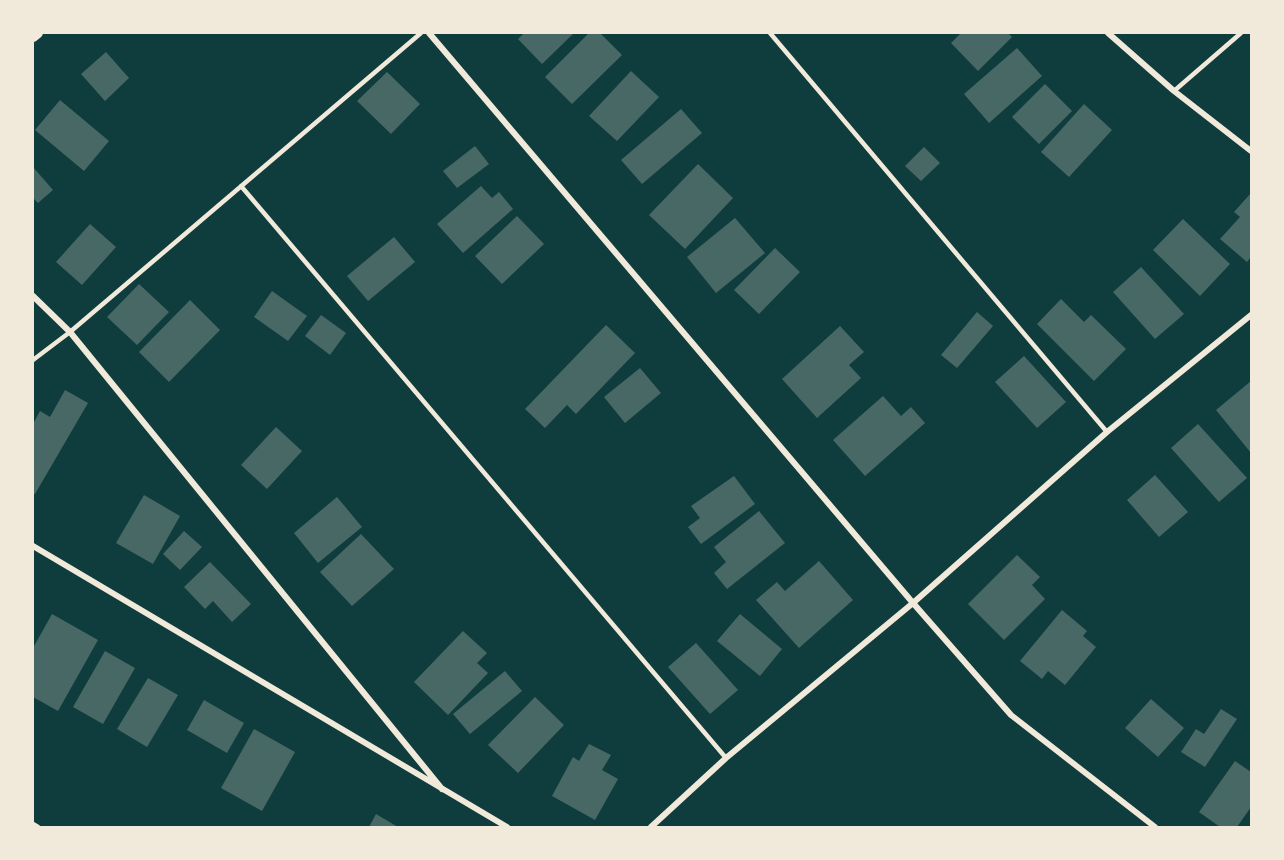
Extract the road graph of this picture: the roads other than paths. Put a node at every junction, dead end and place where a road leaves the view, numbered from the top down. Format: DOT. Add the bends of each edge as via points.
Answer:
graph roads {
  1 [pos="38,33"];
  2 [pos="421,33"];
  3 [pos="429,33"];
  4 [pos="770,33"];
  5 [pos="1108,33"];
  6 [pos="1241,33"];
  7 [pos="33,37"];
  8 [pos="1174,91"];
  9 [pos="1251,151"];
  10 [pos="241,186"];
  11 [pos="33,296"];
  12 [pos="1251,315"];
  13 [pos="70,332"];
  14 [pos="33,360"];
  15 [pos="1107,432"];
  16 [pos="33,546"];
  17 [pos="913,603"];
  18 [pos="726,758"];
  19 [pos="442,789"];
  20 [pos="33,824"];
  21 [pos="38,827"];
  22 [pos="507,827"];
  23 [pos="651,827"];
  24 [pos="1155,827"];
  1 -- 7 [label="street"];
  2 -- 10 [label="lane"];
  3 -- 17 [label="street"];
  4 -- 15 [label="lane"];
  5 -- 8 [label="street"];
  6 -- 8 [label="lane"];
  8 -- 9 [label="street"];
  10 -- 13 [label="lane"];
  10 -- 18 [label="lane"];
  11 -- 13 [label="street"];
  12 -- 15 [label="street"];
  13 -- 14 [label="lane"];
  13 -- 19 [label="street"];
  15 -- 17 [label="street"];
  16 -- 19 [label="street"];
  17 -- 18 [label="street"];
  17 -- 24 [label="street" via="1011,715"];
  18 -- 23 [label="street"];
  19 -- 22 [label="street"];
  20 -- 21 [label="lane"];
}
